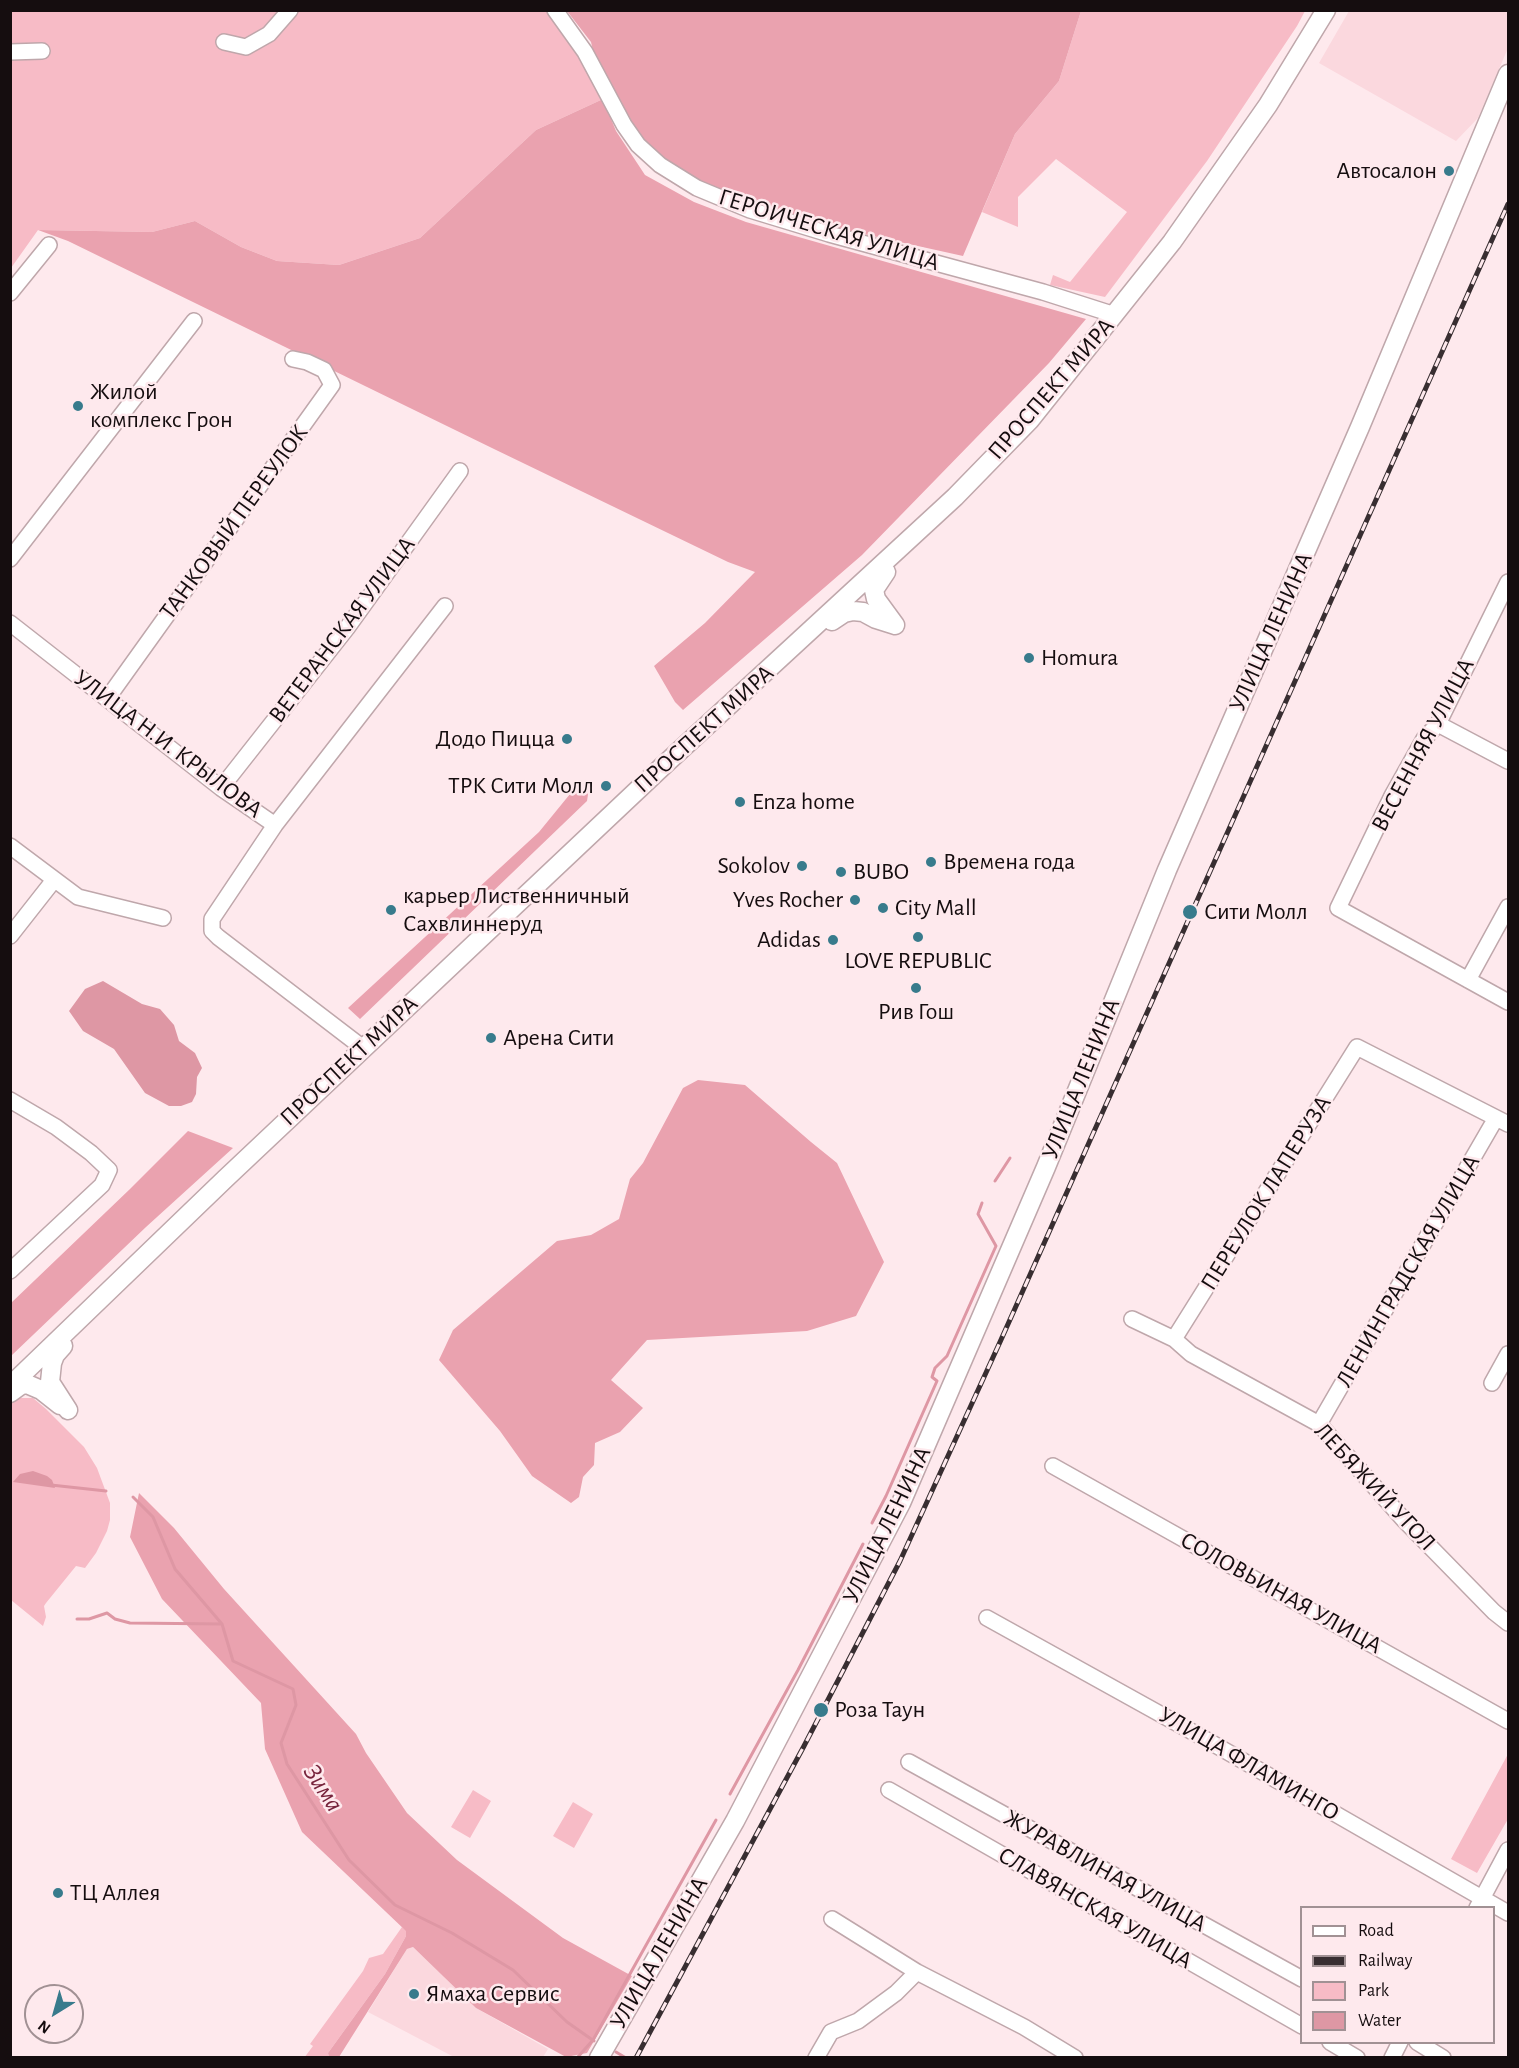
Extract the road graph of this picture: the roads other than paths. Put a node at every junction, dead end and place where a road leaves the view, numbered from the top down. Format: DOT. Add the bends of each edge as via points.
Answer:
graph roads {
  1 [pos="290,10"];
  2 [pos="555,10"];
  3 [pos="1326,10"];
  4 [pos="224,42"];
  5 [pos="42,51"];
  6 [pos="10,52"];
  7 [pos="1509,74"];
  8 [pos="49,244"];
  9 [pos="10,293"];
  10 [pos="1115,315"];
  11 [pos="194,321"];
  12 [pos="293,359"];
  13 [pos="460,471"];
  14 [pos="915,535"];
  15 [pos="10,559"];
  16 [pos="1509,582"];
  17 [pos="852,593"];
  18 [pos="446,606"];
  19 [pos="10,623"];
  20 [pos="897,627"];
  21 [pos="789,651"];
  22 [pos="107,699"];
  23 [pos="1438,724"];
  24 [pos="1509,761"];
  25 [pos="221,788"];
  26 [pos="275,825"];
  27 [pos="10,846"];
  28 [pos="54,880"];
  29 [pos="1509,907"];
  30 [pos="163,918"];
  31 [pos="10,936"];
  32 [pos="1468,980"];
  33 [pos="1509,1002"];
  34 [pos="363,1048"];
  35 [pos="10,1100"];
  36 [pos="1502,1121"];
  37 [pos="10,1270"];
  38 [pos="99,1302"];
  39 [pos="1132,1319"];
  40 [pos="1174,1339"];
  41 [pos="1509,1354"];
  42 [pos="29,1370"];
  43 [pos="1492,1383"];
  44 [pos="10,1386"];
  45 [pos="10,1393"];
  46 [pos="68,1410"];
  47 [pos="1319,1424"];
  48 [pos="1053,1466"];
  49 [pos="987,1618"];
  50 [pos="1509,1623"];
  51 [pos="1509,1721"];
  52 [pos="909,1762"];
  53 [pos="889,1790"];
  54 [pos="1509,1850"];
  55 [pos="1480,1903"];
  56 [pos="832,1919"];
  57 [pos="917,1972"];
  58 [pos="1300,1978"];
  59 [pos="1300,2025"];
  60 [pos="1332,2044"];
  61 [pos="1399,2044"];
  62 [pos="1419,2044"];
  63 [pos="599,2058"];
  64 [pos="816,2058"];
  65 [pos="1076,2058"];
  66 [pos="1357,2058"];
  67 [pos="1392,2058"];
  68 [pos="1443,2058"];
  1 -- 4 [label="street" via="269,34 246,47"];
  2 -- 10 [label="street, ГЕРОИЧЕСКАЯ УЛИЦА" via="585,52 638,145 660,165 697,188 750,210"];
  3 -- 10 [label="main road, ПРОСПЕКТ МИРА" via="1268,105 1172,242"];
  5 -- 6 [label="street"];
  7 -- 63 [label="main road, УЛИЦА ЛЕНИНА" via="1167,870 1046,1167 901,1503 735,1821"];
  8 -- 9 [label="street"];
  10 -- 14 [label="main road, ПРОСПЕКТ МИРА" via="1030,420"];
  11 -- 15 [label="street"];
  12 -- 22 [label="street, ТАНКОВЫЙ ПЕРЕУЛОК" via="324,370 332,385"];
  13 -- 25 [label="street, ВЕТЕРАНСКАЯ УЛИЦА" via="347,628"];
  14 -- 17 [label="main road, ПРОСПЕКТ МИРА"];
  14 -- 20 [label="main road" via="874,590 876,599"];
  16 -- 23 [label="street, ВЕСЕННЯЯ УЛИЦА"];
  17 -- 20 [label="main road"];
  17 -- 21 [label="main road, ПРОСПЕКТ МИРА"];
  18 -- 26 [label="street"];
  19 -- 22 [label="street, УЛИЦА Н.И. КРЫЛОВА"];
  20 -- 21 [label="main road" via="854,610"];
  21 -- 34 [label="main road, ПРОСПЕКТ МИРА"];
  22 -- 25 [label="street, УЛИЦА Н.И. КРЫЛОВА"];
  23 -- 24 [label="street"];
  23 -- 32 [label="street, ВЕСЕННЯЯ УЛИЦА" via="1424,739 1392,796 1338,908"];
  25 -- 26 [label="street, УЛИЦА Н.И. КРЫЛОВА"];
  26 -- 34 [label="street, УЛИЦА Н.И. КРЫЛОВА" via="212,919 212,931"];
  27 -- 28 [label="street"];
  28 -- 30 [label="street" via="78,897"];
  28 -- 31 [label="street"];
  29 -- 32 [label="street"];
  32 -- 33 [label="street"];
  34 -- 38 [label="main road, ПРОСПЕКТ МИРА"];
  35 -- 37 [label="street" via="56,1127 109,1170 102,1185"];
  36 -- 40 [label="street, ПЕРЕУЛОК ЛАПЕРУЗА" via="1357,1047"];
  36 -- 47 [label="street, ЛЕНИНГРАДСКАЯ УЛИЦА"];
  38 -- 42 [label="main road, ПРОСПЕКТ МИРА"];
  38 -- 46 [label="main road" via="89,1321 55,1355 52,1363 50,1382"];
  39 -- 40 [label="street, ЛЕБЯЖИЙ УГОЛ"];
  40 -- 47 [label="street, ЛЕБЯЖИЙ УГОЛ" via="1191,1354"];
  41 -- 43 [label="street"];
  42 -- 44 [label="main road, ПРОСПЕКТ МИРА"];
  42 -- 46 [label="main road"];
  45 -- 46 [label="main road" via="27,1384"];
  47 -- 50 [label="street, ЛЕБЯЖИЙ УГОЛ" via="1404,1520"];
  48 -- 51 [label="street, СОЛОВЬИНАЯ УЛИЦА"];
  49 -- 55 [label="street, УЛИЦА ФЛАМИНГО" via="1208,1741"];
  52 -- 58 [label="street, ЖУРАВЛИНАЯ УЛИЦА"];
  53 -- 59 [label="street, СЛАВЯНСКАЯ УЛИЦА"];
  54 -- 55 [label="street"];
  56 -- 57 [label="street"];
  57 -- 64 [label="street" via="858,2021 831,2032"];
  57 -- 65 [label="street"];
  60 -- 66 [label="street"];
  61 -- 67 [label="street"];
  62 -- 68 [label="street"];
}
